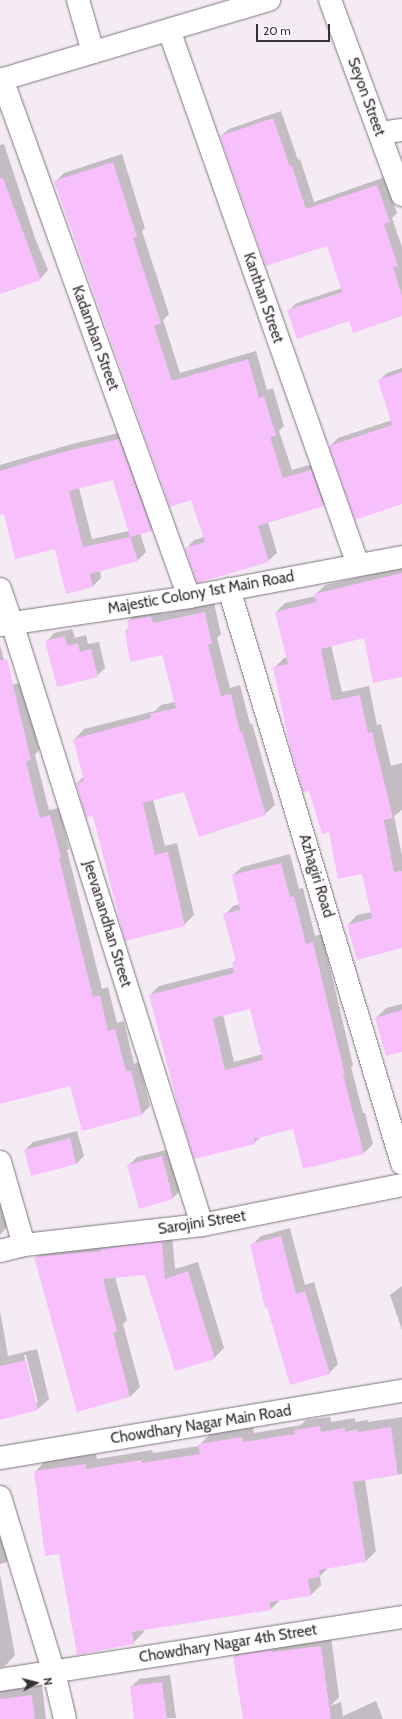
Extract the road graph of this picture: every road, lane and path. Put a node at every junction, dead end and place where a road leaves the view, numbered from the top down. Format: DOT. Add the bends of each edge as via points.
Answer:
graph roads {
  1 [pos="78,0"];
  2 [pos="269,0"];
  3 [pos="330,0"];
  4 [pos="168,30"];
  5 [pos="92,52"];
  6 [pos="1,79"];
  7 [pos="402,130"];
  8 [pos="380,133"];
  9 [pos="402,195"];
  10 [pos="402,557"];
  11 [pos="358,565"];
  12 [pos="0,588"];
  13 [pos="229,589"];
  14 [pos="189,597"];
  15 [pos="6,624"];
  16 [pos="0,1162"];
  17 [pos="402,1163"];
  18 [pos="402,1185"];
  19 [pos="202,1225"];
  20 [pos="24,1245"];
  21 [pos="0,1251"];
  22 [pos="402,1391"];
  23 [pos="0,1458"];
  24 [pos="0,1497"];
  25 [pos="402,1617"];
  26 [pos="54,1672"];
  27 [pos="0,1680"];
  28 [pos="65,1719"];
  1 -- 5 [label="street"];
  2 -- 4 [label="street"];
  3 -- 8 [label="street, Seyon Street"];
  4 -- 5 [label="street"];
  4 -- 11 [label="street, Kanthan Street"];
  5 -- 6 [label="street"];
  6 -- 14 [label="street, Kadamban Street"];
  7 -- 8 [label="street"];
  8 -- 9 [label="street, Seyon Street"];
  10 -- 11 [label="street, Majestic Colony 1st Main Road"];
  11 -- 13 [label="street, Majestic Colony 1st Main Road"];
  12 -- 15 [label="street, Jeevanandhan Street"];
  13 -- 14 [label="street, Majestic Colony 1st Main Road"];
  13 -- 17 [label="street, Azhagiri Road"];
  14 -- 15 [label="street, Majestic Colony 1st Main Road"];
  15 -- 19 [label="street, Jeevanandhan Street"];
  16 -- 20 [label="street"];
  18 -- 19 [label="street, Sarojini Street"];
  19 -- 20 [label="street, Sarojini Street"];
  20 -- 21 [label="street, Sarojini Street"];
  22 -- 23 [label="street, Chowdhary Nagar Main Road"];
  24 -- 26 [label="street"];
  25 -- 26 [label="street, Chowdhary Nagar 4th Street"];
  26 -- 27 [label="street, Chowdhary Nagar 4th Street"];
  26 -- 28 [label="street"];
}
